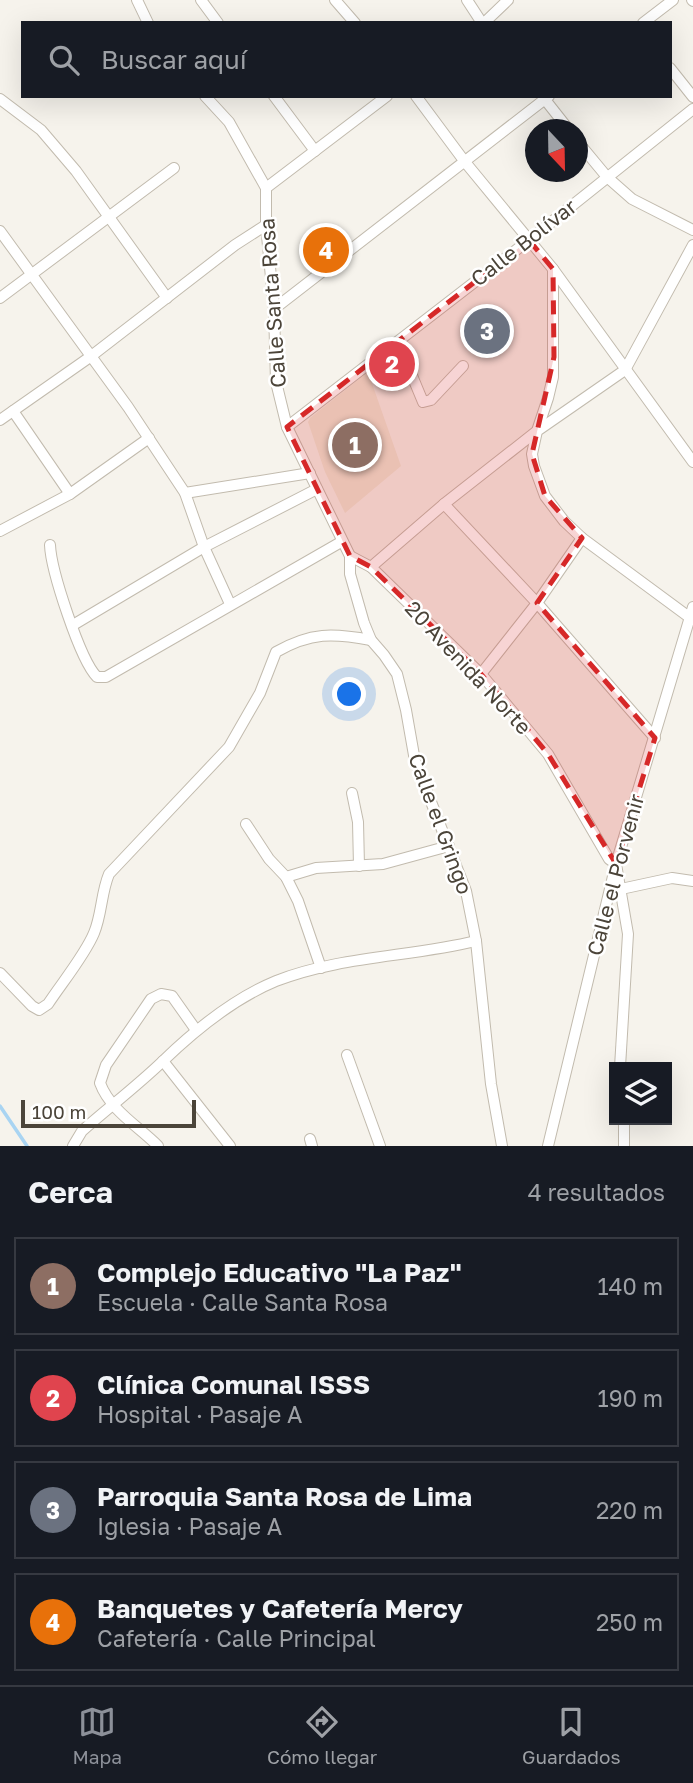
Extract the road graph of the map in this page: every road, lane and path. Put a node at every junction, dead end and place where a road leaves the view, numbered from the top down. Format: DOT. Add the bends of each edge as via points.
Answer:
graph roads {
  1 [pos="138,0"];
  2 [pos="201,0"];
  3 [pos="335,0"];
  4 [pos="467,0"];
  5 [pos="508,0"];
  6 [pos="673,0"];
  7 [pos="147,21"];
  8 [pos="217,21"];
  9 [pos="353,21"];
  10 [pos="482,21"];
  11 [pos="485,21"];
  12 [pos="646,21"];
  13 [pos="672,71"];
  14 [pos="693,97"];
  15 [pos="207,98"];
  16 [pos="275,98"];
  17 [pos="384,98"];
  18 [pos="417,98"];
  19 [pos="545,98"];
  20 [pos="547,98"];
  21 [pos="0,99"];
  22 [pos="693,109"];
  23 [pos="561,119"];
  24 [pos="315,151"];
  25 [pos="588,154"];
  26 [pos="464,162"];
  27 [pos="174,168"];
  28 [pos="607,177"];
  29 [pos="266,188"];
  30 [pos="108,215"];
  31 [pos="267,225"];
  32 [pos="693,230"];
  33 [pos="0,231"];
  34 [pos="529,240"];
  35 [pos="693,245"];
  36 [pos="553,269"];
  37 [pos="32,275"];
  38 [pos="0,298"];
  39 [pos="167,298"];
  40 [pos="274,309"];
  41 [pos="398,342"];
  42 [pos="90,357"];
  43 [pos="463,366"];
  44 [pos="625,370"];
  45 [pos="13,411"];
  46 [pos="0,421"];
  47 [pos="287,427"];
  48 [pos="537,430"];
  49 [pos="149,438"];
  50 [pos="693,462"];
  51 [pos="310,473"];
  52 [pos="317,489"];
  53 [pos="185,493"];
  54 [pos="70,494"];
  55 [pos="444,504"];
  56 [pos="0,531"];
  57 [pos="582,538"];
  58 [pos="341,542"];
  59 [pos="50,545"];
  60 [pos="204,547"];
  61 [pos="349,556"];
  62 [pos="371,567"];
  63 [pos="537,603"];
  64 [pos="230,604"];
  65 [pos="693,607"];
  66 [pos="691,620"];
  67 [pos="73,625"];
  68 [pos="371,639"];
  69 [pos="481,674"];
  70 [pos="655,738"];
  71 [pos="352,793"];
  72 [pos="246,824"];
  73 [pos="449,846"];
  74 [pos="616,864"];
  75 [pos="359,866"];
  76 [pos="286,877"];
  77 [pos="693,881"];
  78 [pos="621,889"];
  79 [pos="476,941"];
  80 [pos="321,968"];
  81 [pos="0,973"];
  82 [pos="196,1030"];
  83 [pos="347,1055"];
  84 [pos="163,1061"];
  85 [pos="620,1062"];
  86 [pos="112,1105"];
  87 [pos="624,1125"];
  88 [pos="73,1146"];
  89 [pos="158,1146"];
  90 [pos="230,1146"];
  91 [pos="380,1146"];
  92 [pos="502,1146"];
  93 [pos="548,1146"];
  94 [pos="624,1146"];
  1 -- 7 [label="street"];
  2 -- 8 [label="street"];
  3 -- 9 [label="street"];
  4 -- 10 [label="street"];
  5 -- 11 [label="street"];
  6 -- 12 [label="street"];
  13 -- 14 [label="street"];
  15 -- 29 [label="street, Calle Santa Rosa" via="229,122"];
  16 -- 24 [label="street"];
  17 -- 24 [label="street"];
  18 -- 26 [label="street"];
  19 -- 26 [label="street"];
  20 -- 23 [label="street"];
  21 -- 30 [label="street" via="41,130"];
  22 -- 28 [label="street, Calle Bolívar"];
  24 -- 29 [label="street"];
  25 -- 28 [label="street"];
  26 -- 34 [label="street"];
  26 -- 40 [label="street"];
  27 -- 30 [label="street"];
  28 -- 32 [label="street" via="632,200"];
  28 -- 34 [label="street, Calle Bolívar"];
  29 -- 31 [label="street, Calle Santa Rosa"];
  30 -- 37 [label="street"];
  30 -- 39 [label="street"];
  31 -- 39 [label="street"];
  31 -- 40 [label="street, Calle Santa Rosa"];
  33 -- 37 [label="street"];
  34 -- 36 [label="street"];
  34 -- 41 [label="street, Calle Bolívar"];
  35 -- 44 [label="street"];
  36 -- 44 [label="street"];
  36 -- 48 [label="street" via="553,377"];
  37 -- 38 [label="street"];
  37 -- 42 [label="street"];
  39 -- 42 [label="street"];
  40 -- 47 [label="street, Calle Santa Rosa" via="276,382"];
  41 -- 43 [label="street" via="423,402 431,400"];
  41 -- 47 [label="street, Calle Bolívar"];
  42 -- 45 [label="street"];
  42 -- 49 [label="street"];
  44 -- 48 [label="street"];
  44 -- 50 [label="street"];
  45 -- 46 [label="street"];
  45 -- 54 [label="street"];
  47 -- 51 [label="street, Calle Santa Rosa"];
  48 -- 55 [label="street"];
  48 -- 57 [label="street" via="532,454 545,496"];
  49 -- 53 [label="street"];
  49 -- 54 [label="street"];
  51 -- 52 [label="street, Calle Santa Rosa"];
  51 -- 53 [label="street"];
  52 -- 58 [label="street, Calle Santa Rosa"];
  52 -- 60 [label="street"];
  53 -- 60 [label="street"];
  54 -- 56 [label="street"];
  55 -- 62 [label="street"];
  55 -- 63 [label="street"];
  57 -- 63 [label="street"];
  57 -- 66 [label="street"];
  58 -- 61 [label="street, Calle Santa Rosa"];
  58 -- 64 [label="street"];
  59 -- 67 [label="street" via="54,573"];
  60 -- 64 [label="street"];
  60 -- 67 [label="street"];
  61 -- 62 [label="street, 20 Avenida Norte"];
  61 -- 68 [label="street, Calle el Gringo" via="350,574"];
  62 -- 69 [label="street, 20 Avenida Norte"];
  63 -- 69 [label="street"];
  63 -- 70 [label="street"];
  64 -- 67 [label="street" via="106,677 91,671"];
  65 -- 66 [label="street, Calle el Porvenir"];
  66 -- 70 [label="street, Calle el Porvenir"];
  68 -- 73 [label="street, Calle el Gringo" via="397,674 415,761"];
  68 -- 81 [label="street" via="316,635 276,652 229,747 109,874 93,935 48,1004 39,1010 32,1006"];
  69 -- 74 [label="street, 20 Avenida Norte" via="548,754"];
  70 -- 74 [label="street, Calle el Porvenir"];
  71 -- 75 [label="street"];
  72 -- 76 [label="street" via="268,859"];
  73 -- 75 [label="street"];
  73 -- 79 [label="street, Calle el Gringo" via="466,891"];
  74 -- 78 [label="street"];
  74 -- 93 [label="street, Calle el Porvenir"];
  75 -- 76 [label="street" via="316,868"];
  76 -- 80 [label="street"];
  77 -- 78 [label="street" via="672,878"];
  78 -- 85 [label="street" via="628,934"];
  79 -- 80 [label="street"];
  79 -- 92 [label="street, Calle el Gringo"];
  80 -- 82 [label="street" via="276,982"];
  82 -- 84 [label="street"];
  82 -- 86 [label="street" via="172,996 161,994 151,999 106,1065 100,1083"];
  83 -- 91 [label="street"];
  84 -- 86 [label="street"];
  84 -- 90 [label="street"];
  86 -- 88 [label="street" via="82,1131"];
  86 -- 89 [label="street"];
  87 -- 94 [label="street"];
}
